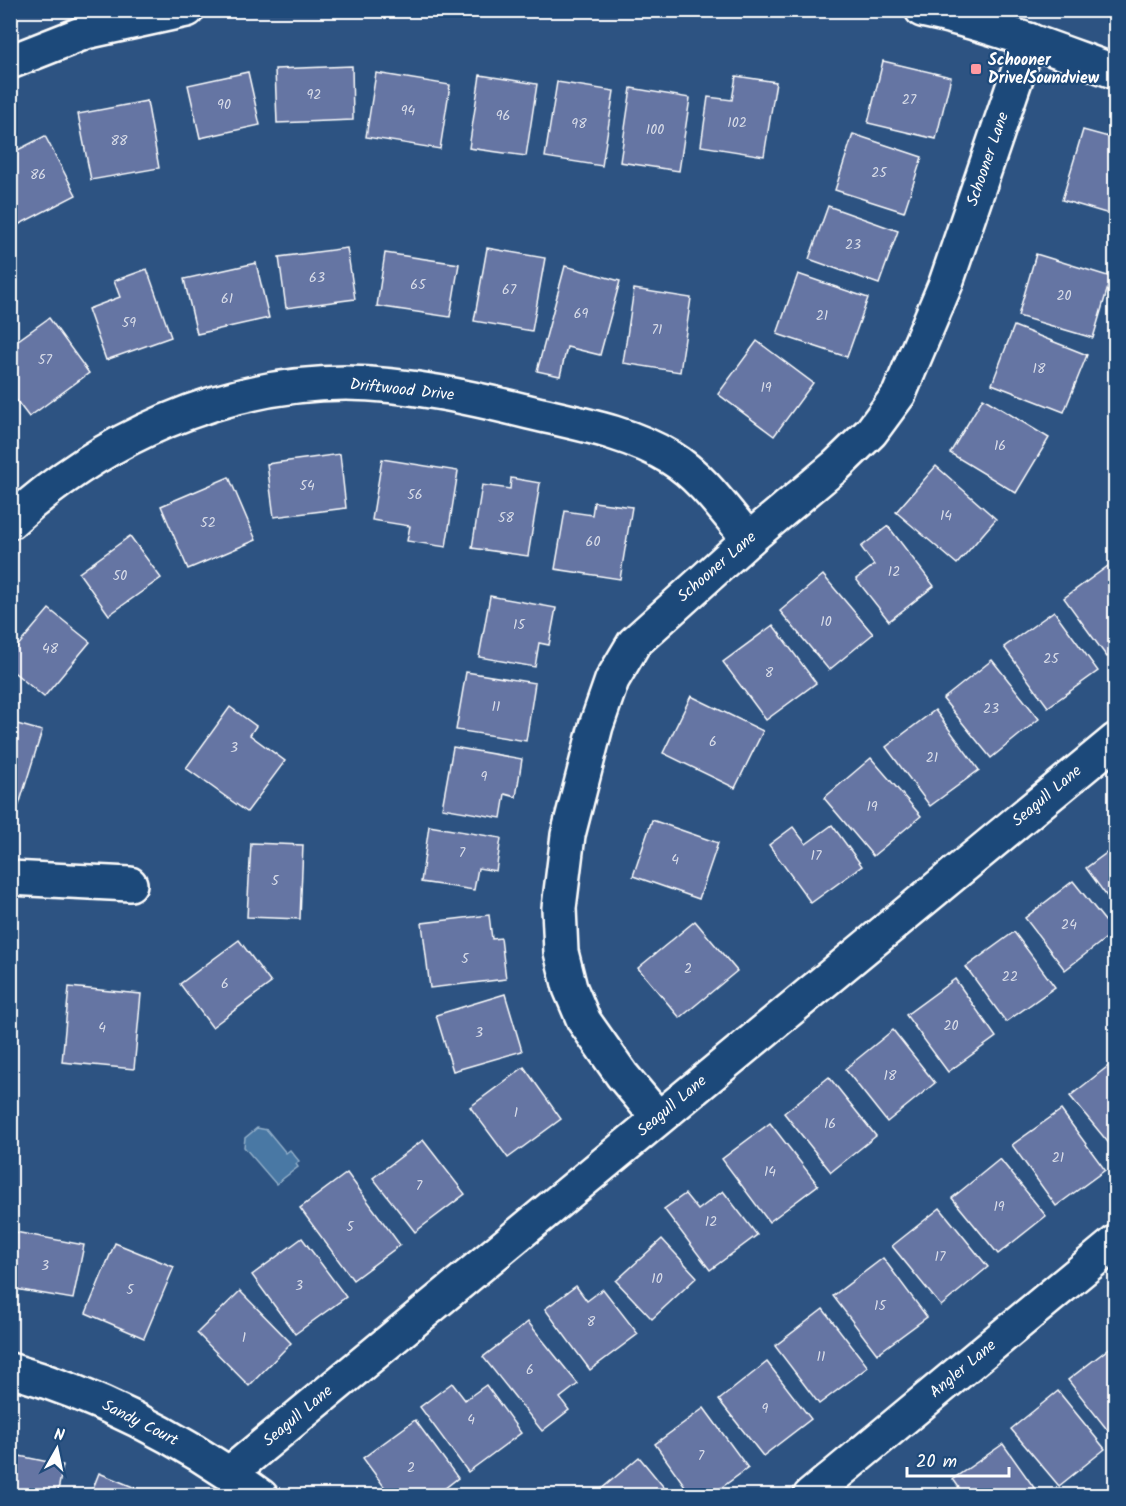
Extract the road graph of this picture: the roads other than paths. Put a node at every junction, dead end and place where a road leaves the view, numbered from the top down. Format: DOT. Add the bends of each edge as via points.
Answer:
graph roads {
  1 [pos="187,10"];
  2 [pos="922,10"];
  3 [pos="1029,40"];
  4 [pos="10,62"];
  5 [pos="1116,72"];
  6 [pos="10,522"];
  7 [pos="749,539"];
  8 [pos="1116,740"];
  9 [pos="10,878"];
  10 [pos="130,884"];
  11 [pos="658,1118"];
  12 [pos="1116,1242"];
  13 [pos="10,1370"];
  14 [pos="230,1473"];
  15 [pos="261,1496"];
  16 [pos="810,1496"];
  1 -- 4 [label="street" via="86,32"];
  2 -- 3 [label="street"];
  3 -- 5 [label="street"];
  3 -- 7 [label="street, Schooner Lane" via="946,283 898,394 871,432"];
  6 -- 7 [label="street, Driftwood Drive" via="41,493 102,451 177,416 249,394 345,383 408,387 469,397 642,445 684,467"];
  7 -- 11 [label="street, Schooner Lane" via="656,621 623,660 596,726 568,834 559,930 570,988 599,1045"];
  8 -- 11 [label="street, Seagull Lane"];
  9 -- 10 [label="street"];
  11 -- 14 [label="street, Seagull Lane"];
  12 -- 16 [label="street, Angler Lane"];
  13 -- 14 [label="street, Sandy Court" via="61,1384 102,1402"];
  14 -- 15 [label="street, Sandy Court"];
}
